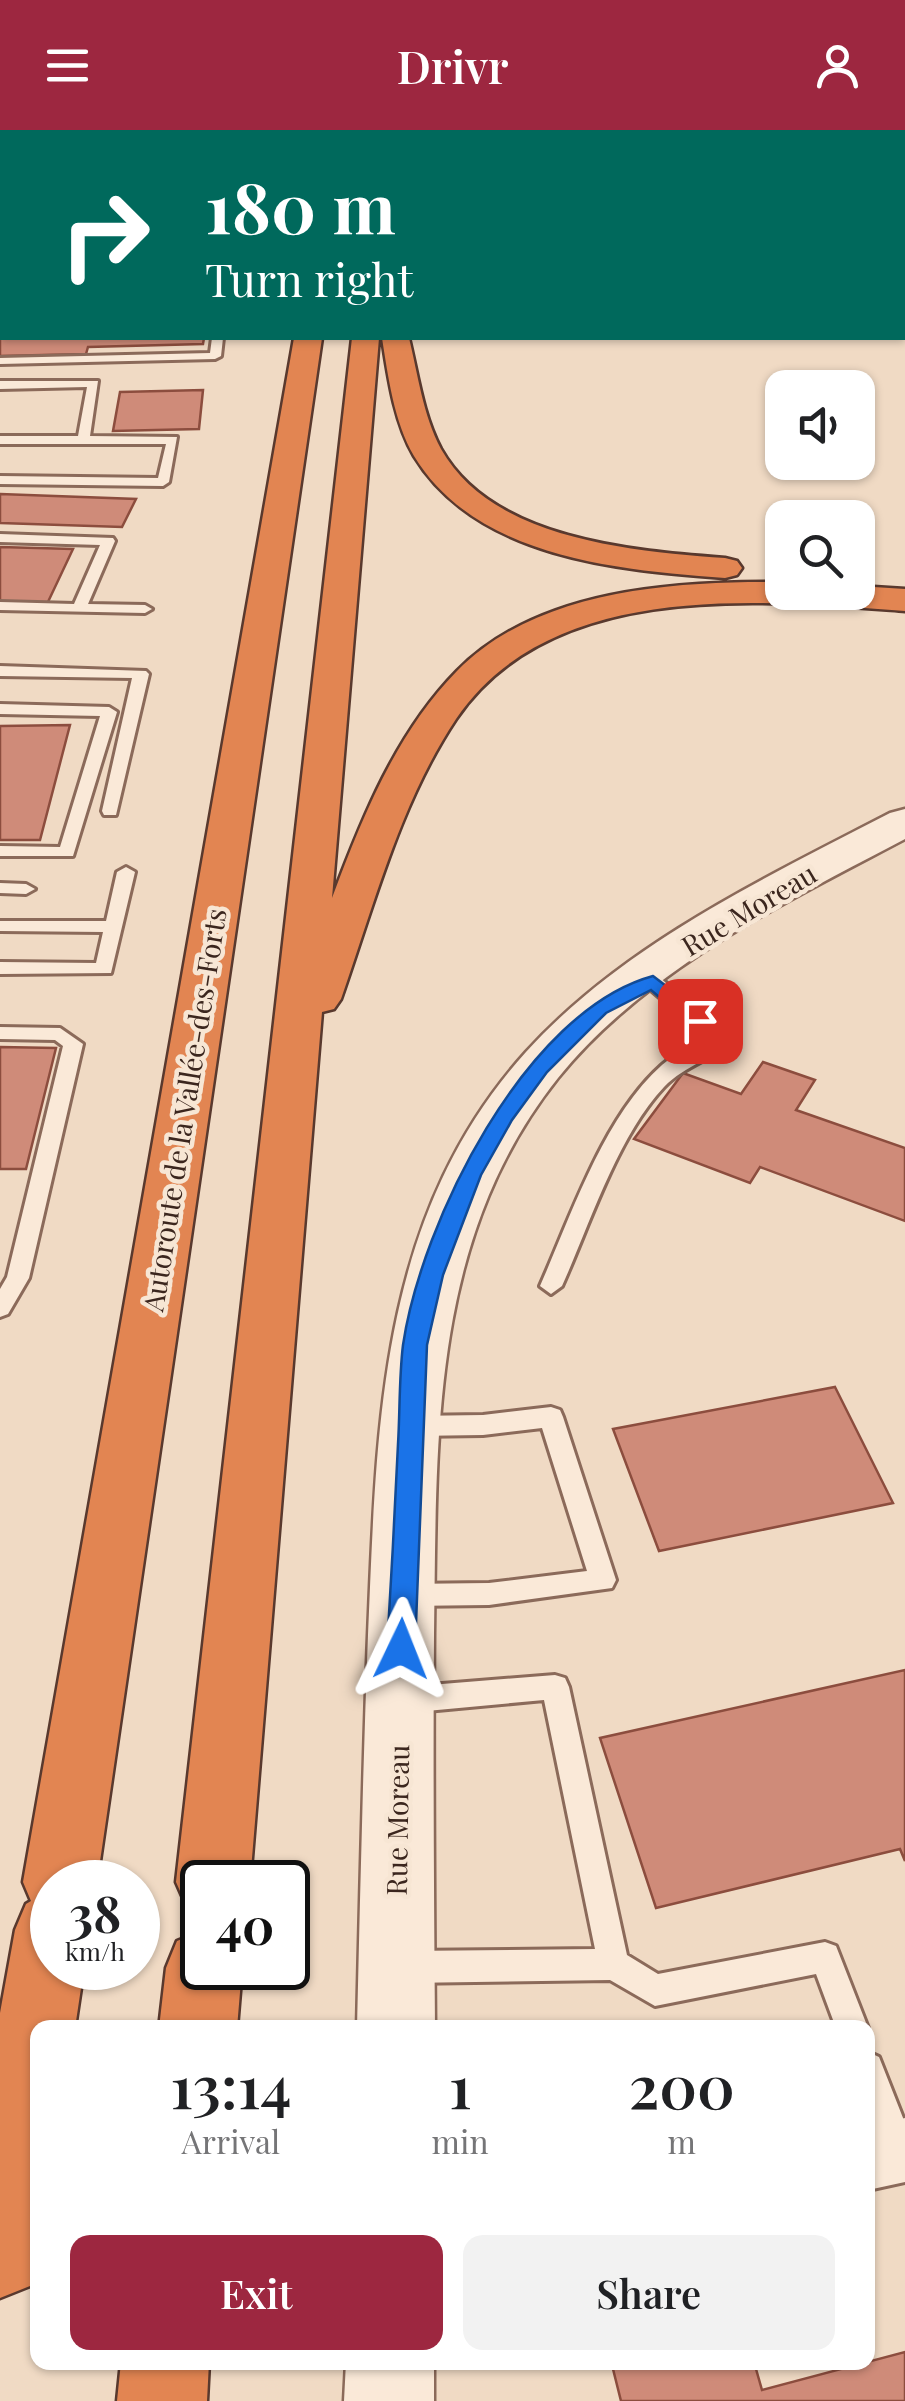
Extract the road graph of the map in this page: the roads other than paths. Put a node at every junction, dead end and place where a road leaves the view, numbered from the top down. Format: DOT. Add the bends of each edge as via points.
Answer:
graph roads {
  1 [pos="218,340"];
  2 [pos="308,340"];
  3 [pos="365,340"];
  4 [pos="395,340"];
  5 [pos="0,362"];
  6 [pos="0,385"];
  7 [pos="0,440"];
  8 [pos="83,440"];
  9 [pos="0,480"];
  10 [pos="0,538"];
  11 [pos="765,571"];
  12 [pos="875,579"];
  13 [pos="905,581"];
  14 [pos="765,592"];
  15 [pos="875,598"];
  16 [pos="905,600"];
  17 [pos="0,606"];
  18 [pos="79,608"];
  19 [pos="145,609"];
  20 [pos="0,671"];
  21 [pos="0,709"];
  22 [pos="110,810"];
  23 [pos="905,822"];
  24 [pos="0,851"];
  25 [pos="905,866"];
  26 [pos="126,872"];
  27 [pos="0,888"];
  28 [pos="26,889"];
  29 [pos="0,926"];
  30 [pos="113,928"];
  31 [pos="0,968"];
  32 [pos="632,988"];
  33 [pos="0,1032"];
  34 [pos="293,1062"];
  35 [pos="551,1286"];
  36 [pos="0,1308"];
  37 [pos="409,1426"];
  38 [pos="403,1594"];
  39 [pos="400,1700"];
  40 [pos="64,1860"];
  41 [pos="215,1860"];
  42 [pos="614,1964"];
  43 [pos="396,1967"];
  44 [pos="42,1990"];
  45 [pos="202,1990"];
  46 [pos="38,2020"];
  47 [pos="199,2020"];
  48 [pos="396,2020"];
  49 [pos="849,2020"];
  50 [pos="30,2068"];
  51 [pos="875,2095"];
  52 [pos="890,2154"];
  53 [pos="0,2256"];
  54 [pos="165,2370"];
  55 [pos="390,2370"];
  56 [pos="162,2401"];
  57 [pos="389,2401"];
  1 -- 5 [label="lane" via="216,356"];
  2 -- 40 [label="highway, Autoroute de la Vallée-des-Forts"];
  3 -- 34 [label="highway"];
  4 -- 11 [label="highway" via="428,453 479,506 529,532 605,554"];
  6 -- 8 [label="lane" via="94,383"];
  7 -- 8 [label="lane"];
  8 -- 9 [label="lane" via="173,440 163,482"];
  10 -- 18 [label="lane" via="108,541"];
  12 -- 13 [label="highway"];
  14 -- 34 [label="highway" via="697,594 597,612 529,638 476,672 442,710 407,770"];
  15 -- 16 [label="highway"];
  17 -- 18 [label="lane"];
  18 -- 19 [label="lane"];
  20 -- 22 [label="lane" via="142,674"];
  21 -- 24 [label="lane" via="109,712 67,852"];
  23 -- 32 [label="street, Rue Moreau" via="770,893"];
  25 -- 32 [label="street, Rue Moreau"];
  26 -- 30 [label="lane"];
  27 -- 28 [label="lane"];
  29 -- 30 [label="lane"];
  30 -- 31 [label="lane" via="104,969"];
  32 -- 35 [label="lane" via="723,1040 677,1064 654,1085 608,1162"];
  32 -- 37 [label="street, Rue Moreau" via="560,1045 521,1092 463,1190 422,1312"];
  33 -- 36 [label="lane" via="60,1034 73,1044 18,1278"];
  34 -- 41 [label="highway"];
  37 -- 38 [label="street, Rue Moreau"];
  37 -- 38 [label="lane" via="551,1417 603,1580 489,1594"];
  38 -- 39 [label="street, Rue Moreau"];
  39 -- 42 [label="lane" via="555,1687"];
  39 -- 43 [label="street, Rue Moreau"];
  42 -- 43 [label="lane"];
  42 -- 49 [label="lane" via="655,1990 825,1956"];
  43 -- 48 [label="street, Rue Moreau"];
  44 -- 46 [label="highway"];
  45 -- 47 [label="highway"];
  50 -- 53 [label="highway"];
  51 -- 52 [label="lane"];
  54 -- 56 [label="highway"];
  55 -- 57 [label="street"];
}
